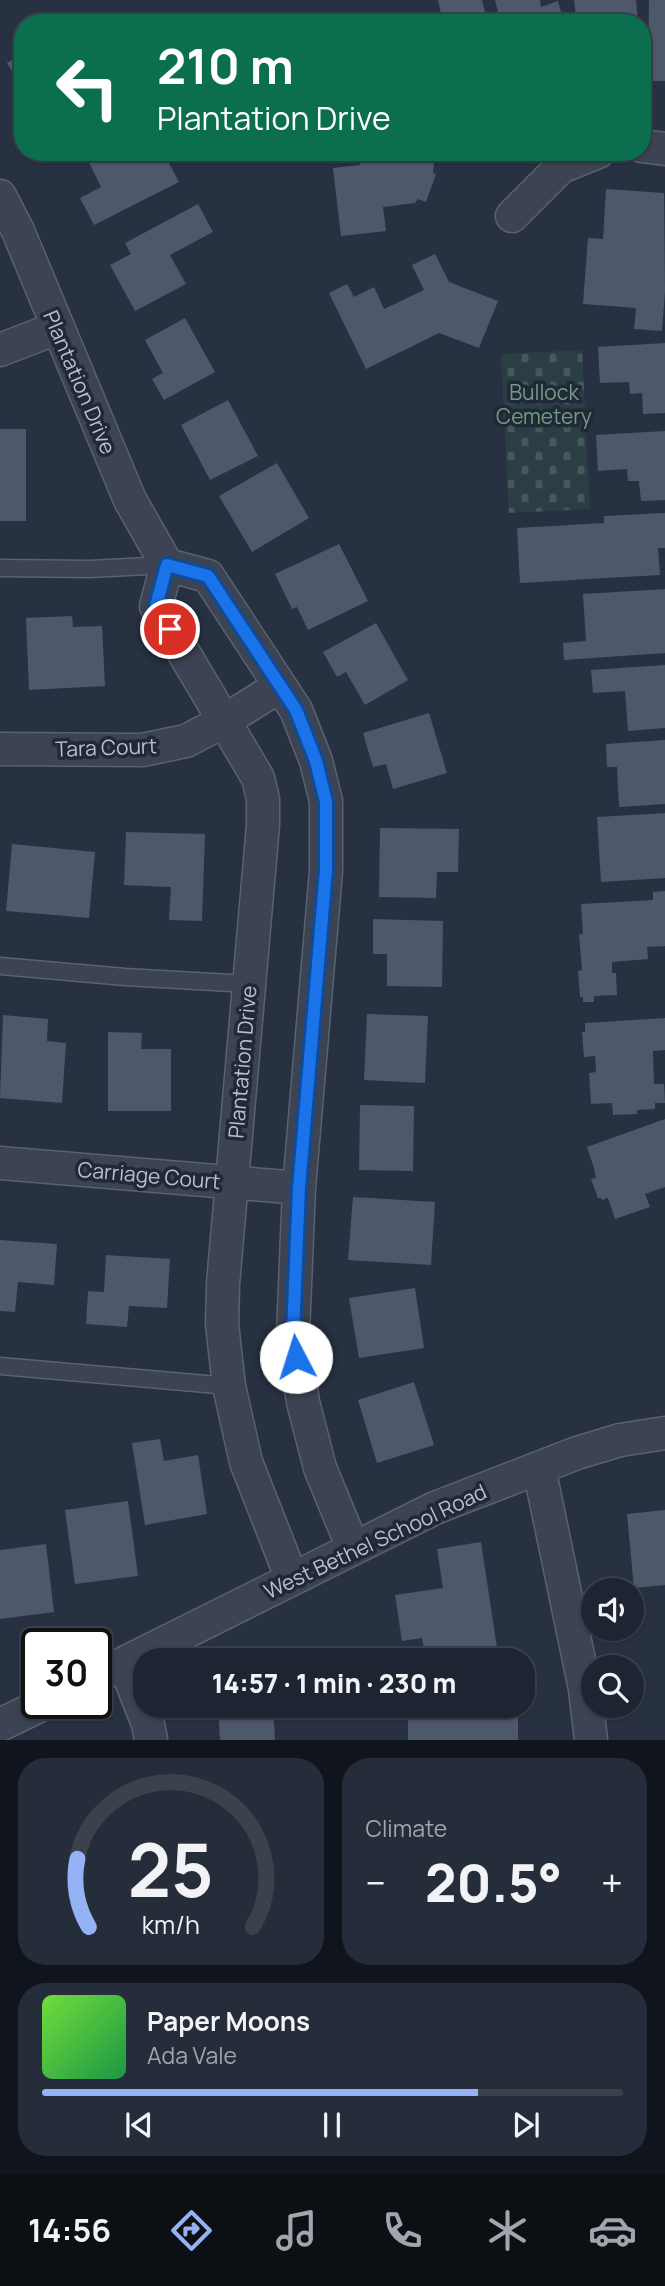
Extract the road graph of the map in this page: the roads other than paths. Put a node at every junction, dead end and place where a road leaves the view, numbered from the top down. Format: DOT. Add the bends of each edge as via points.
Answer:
graph roads {
  1 [pos="576,161"];
  2 [pos="0,196"];
  3 [pos="512,216"];
  4 [pos="57,328"];
  5 [pos="0,350"];
  6 [pos="167,565"];
  7 [pos="0,568"];
  8 [pos="280,686"];
  9 [pos="224,721"];
  10 [pos="0,748"];
  11 [pos="0,966"];
  12 [pos="249,984"];
  13 [pos="0,1163"];
  14 [pos="233,1182"];
  15 [pos="299,1188"];
  16 [pos="0,1366"];
  17 [pos="229,1386"];
  18 [pos="665,1433"];
  19 [pos="539,1468"];
  20 [pos="354,1548"];
  21 [pos="292,1579"];
  22 [pos="124,1663"];
  23 [pos="112,1669"];
  24 [pos="21,1715"];
  25 [pos="0,1725"];
  26 [pos="151,1740"];
  27 [pos="592,1740"];
  1 -- 3 [label="street" via="561,167"];
  2 -- 4 [label="street, Plantation Drive"];
  4 -- 5 [label="street"];
  4 -- 6 [label="street, Plantation Drive" via="130,500"];
  6 -- 7 [label="lane"];
  6 -- 8 [label="street" via="208,576"];
  6 -- 9 [label="street, Plantation Drive" via="156,606"];
  8 -- 9 [label="street, Tara Court"];
  8 -- 15 [label="street" via="296,710 326,802 326,870"];
  9 -- 10 [label="street, Tara Court" via="186,741 142,750"];
  9 -- 12 [label="street, Plantation Drive" via="258,778 263,799"];
  11 -- 12 [label="lane"];
  12 -- 14 [label="street, Plantation Drive"];
  13 -- 14 [label="street, Carriage Court"];
  14 -- 15 [label="street, Carriage Court"];
  14 -- 17 [label="street, Plantation Drive" via="222,1324"];
  15 -- 20 [label="street" via="293,1334 303,1402 320,1468"];
  16 -- 17 [label="lane"];
  17 -- 21 [label="street, Plantation Drive" via="246,1462"];
  18 -- 19 [label="street, West Bethel School Road" via="620,1440"];
  19 -- 20 [label="street, West Bethel School Road" via="435,1508"];
  19 -- 27 [label="street"];
  20 -- 21 [label="street, West Bethel School Road"];
  21 -- 22 [label="street, West Bethel School Road"];
  22 -- 23 [label="street, West Bethel School Road"];
  22 -- 26 [label="street"];
  24 -- 25 [label="street"];
}
